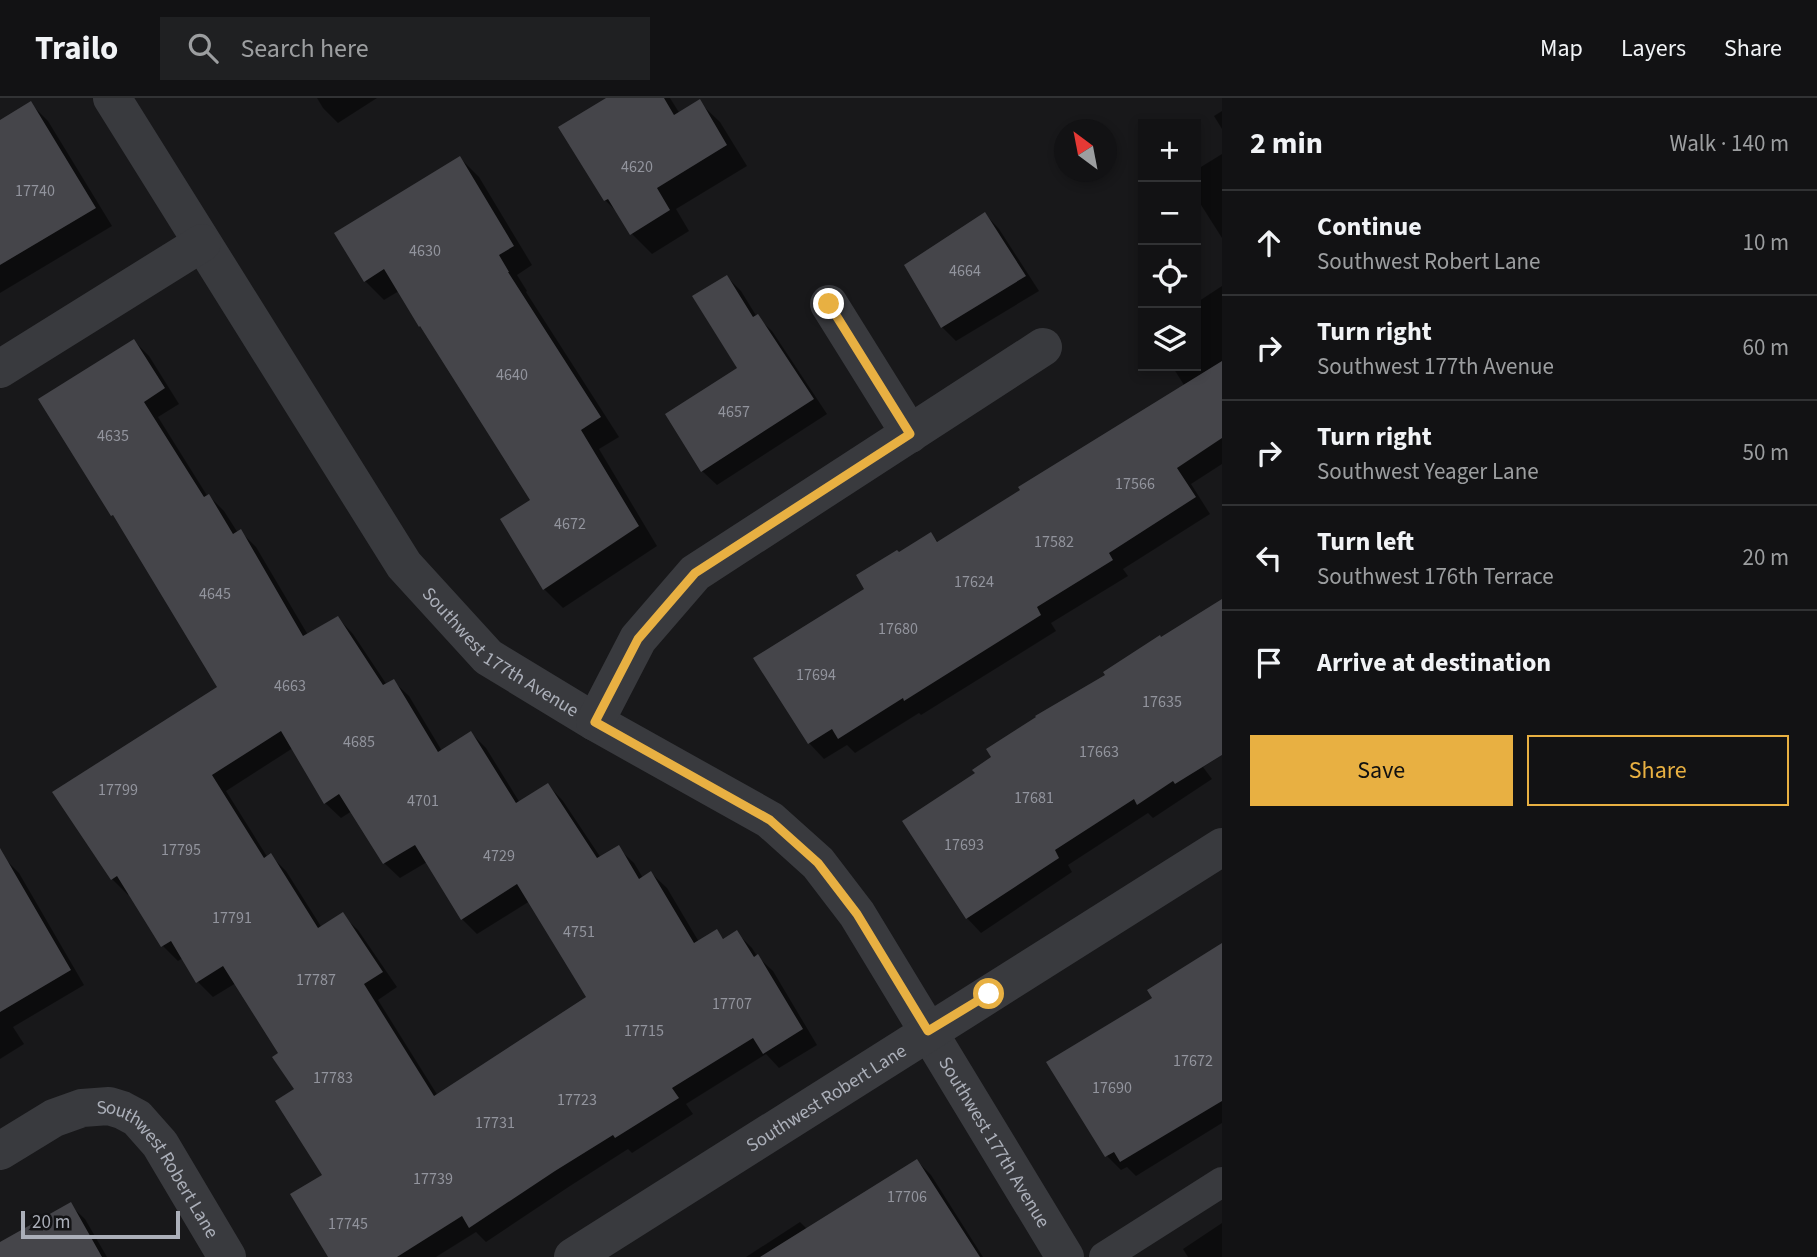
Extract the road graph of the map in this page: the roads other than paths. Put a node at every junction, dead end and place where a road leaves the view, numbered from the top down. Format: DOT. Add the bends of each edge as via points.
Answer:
graph roads {
  1 [pos="113,98"];
  2 [pos="202,243"];
  3 [pos="829,304"];
  4 [pos="1043,347"];
  5 [pos="0,369"];
  6 [pos="910,434"];
  7 [pos="595,722"];
  8 [pos="1222,847"];
  9 [pos="928,1031"];
  10 [pos="0,1151"];
  11 [pos="1222,1182"];
  12 [pos="227,1257"];
  13 [pos="573,1257"];
  14 [pos="1065,1257"];
  15 [pos="1104,1257"];
  1 -- 2 [label="street, Southwest 177th Avenue"];
  2 -- 5 [label="street"];
  2 -- 7 [label="street, Southwest 177th Avenue" via="404,565 488,657"];
  3 -- 6 [label="street"];
  4 -- 6 [label="street"];
  6 -- 7 [label="street" via="695,573 638,639"];
  7 -- 9 [label="street, Southwest 177th Avenue" via="770,820 818,863 857,914"];
  8 -- 9 [label="street, Southwest Robert Lane"];
  9 -- 13 [label="street, Southwest Robert Lane"];
  9 -- 14 [label="street, Southwest 177th Avenue"];
  10 -- 12 [label="street, Southwest Robert Lane" via="54,1118 82,1108 122,1110 137,1118 160,1144"];
  11 -- 15 [label="lane"];
}
